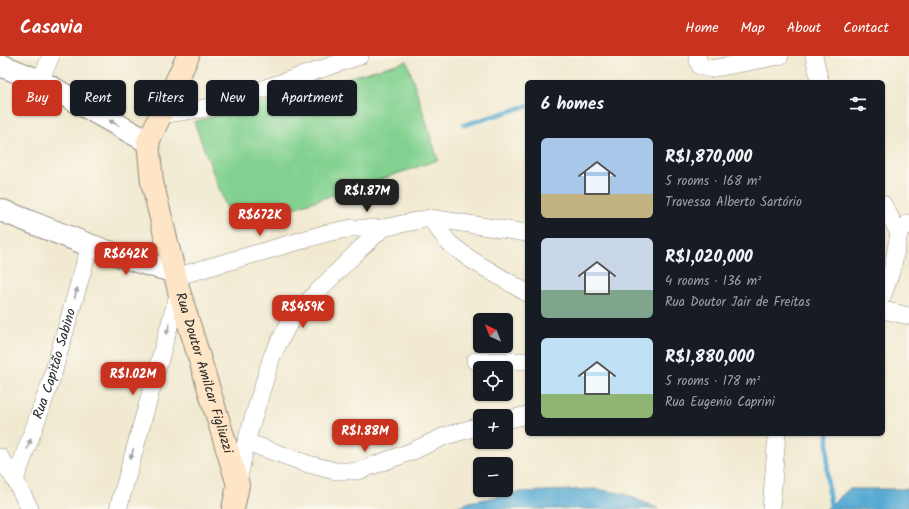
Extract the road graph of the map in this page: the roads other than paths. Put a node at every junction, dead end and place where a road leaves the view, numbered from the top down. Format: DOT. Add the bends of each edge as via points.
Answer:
graph roads {
  1 [pos="51,56"];
  2 [pos="188,56"];
  3 [pos="360,56"];
  4 [pos="697,56"];
  5 [pos="780,56"];
  6 [pos="814,56"];
  7 [pos="0,58"];
  8 [pos="0,65"];
  9 [pos="34,78"];
  10 [pos="177,80"];
  11 [pos="820,80"];
  12 [pos="198,109"];
  13 [pos="160,116"];
  14 [pos="148,142"];
  15 [pos="885,206"];
  16 [pos="1,212"];
  17 [pos="430,218"];
  18 [pos="384,228"];
  19 [pos="904,228"];
  20 [pos="525,233"];
  21 [pos="90,245"];
  22 [pos="175,280"];
  23 [pos="885,288"];
  24 [pos="525,292"];
  25 [pos="885,310"];
  26 [pos="907,315"];
  27 [pos="513,361"];
  28 [pos="525,361"];
  29 [pos="525,415"];
  30 [pos="513,418"];
  31 [pos="473,428"];
  32 [pos="777,436"];
  33 [pos="246,442"];
  34 [pos="0,457"];
  35 [pos="15,480"];
  36 [pos="238,485"];
  37 [pos="30,509"];
  38 [pos="118,509"];
  39 [pos="233,509"];
  40 [pos="771,509"];
  1 -- 9 [label="street"];
  2 -- 10 [label="main road, Rua Doutor Amilcar Figliuzzi"];
  3 -- 12 [label="street"];
  4 -- 5 [label="street" via="700,66 710,69"];
  6 -- 11 [label="street"];
  7 -- 9 [label="street"];
  8 -- 9 [label="street"];
  14 -- 9 [label="street, one-way"];
  13 -- 14 [label="main road, Rua Doutor Amilcar Figliuzzi"];
  14 -- 22 [label="main road, Rua Doutor Amilcar Figliuzzi" via="152,182"];
  15 -- 19 [label="street"];
  16 -- 21 [label="street"];
  17 -- 18 [label="street"];
  17 -- 20 [label="street"];
  17 -- 24 [label="street" via="449,243 490,272"];
  18 -- 22 [label="street" via="352,228 327,233"];
  18 -- 33 [label="street" via="323,285 288,325 272,356"];
  19 -- 23 [label="street"];
  21 -- 22 [label="street" via="144,264"];
  35 -- 21 [label="street, Rua Capitão Sabino, one-way" via="50,384"];
  22 -- 36 [label="main road, Rua Doutor Amilcar Figliuzzi"];
  22 -- 38 [label="street, one-way"];
  25 -- 26 [label="street"];
  27 -- 28 [label="street"];
  29 -- 30 [label="street"];
  31 -- 33 [label="street" via="444,436 413,451 358,471 335,471 315,466"];
  32 -- 40 [label="street"];
  33 -- 36 [label="street"];
  34 -- 35 [label="street"];
  35 -- 37 [label="street"];
  36 -- 39 [label="main road"];
}
